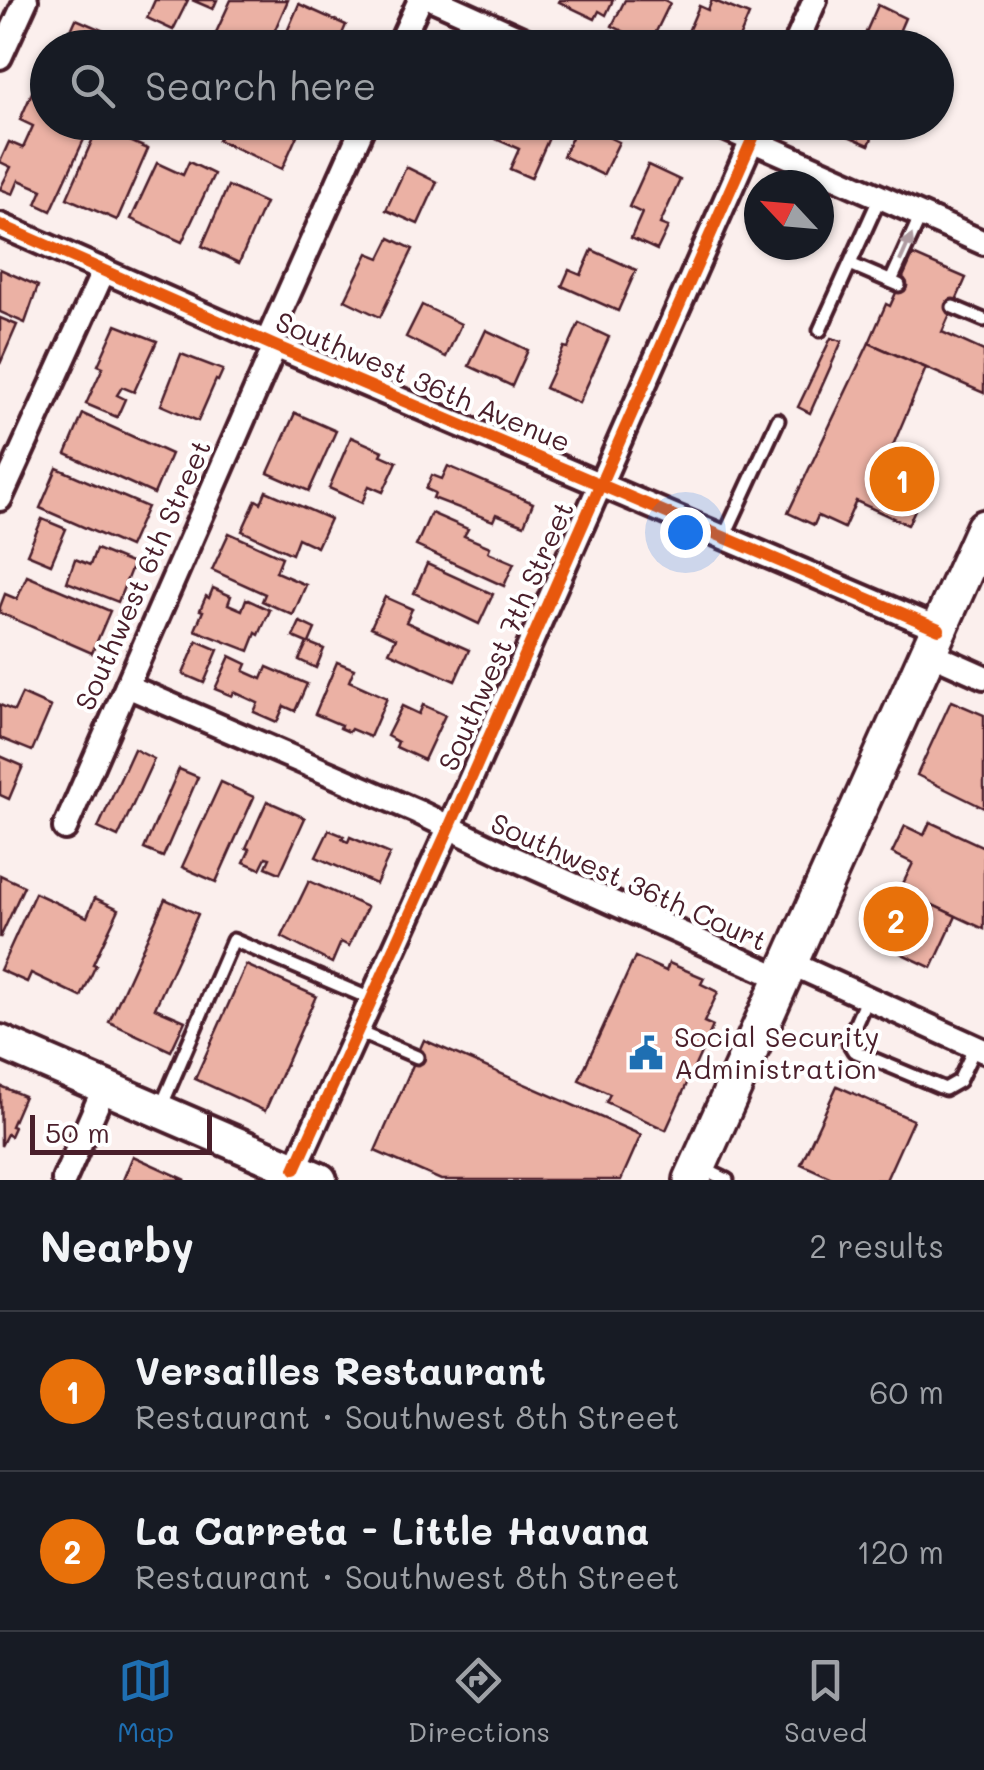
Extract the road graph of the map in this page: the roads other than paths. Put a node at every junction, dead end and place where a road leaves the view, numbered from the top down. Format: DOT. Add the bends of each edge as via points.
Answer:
graph roads {
  1 [pos="26,0"];
  2 [pos="420,0"];
  3 [pos="436,0"];
  4 [pos="815,0"];
  5 [pos="406,30"];
  6 [pos="502,30"];
  7 [pos="802,30"];
  8 [pos="0,58"];
  9 [pos="357,140"];
  10 [pos="752,140"];
  11 [pos="771,140"];
  12 [pos="880,197"];
  13 [pos="921,215"];
  14 [pos="0,225"];
  15 [pos="984,243"];
  16 [pos="850,264"];
  17 [pos="104,270"];
  18 [pos="953,307"];
  19 [pos="984,320"];
  20 [pos="820,330"];
  21 [pos="271,344"];
  22 [pos="778,420"];
  23 [pos="601,484"];
  24 [pos="0,500"];
  25 [pos="984,528"];
  26 [pos="724,537"];
  27 [pos="934,640"];
  28 [pos="984,678"];
  29 [pos="126,686"];
  30 [pos="65,828"];
  31 [pos="450,828"];
  32 [pos="784,970"];
  33 [pos="867,998"];
  34 [pos="371,1000"];
  35 [pos="356,1032"];
  36 [pos="0,1042"];
  37 [pos="980,1050"];
  38 [pos="417,1057"];
  39 [pos="106,1086"];
  40 [pos="159,1111"];
  41 [pos="308,1174"];
  42 [pos="706,1176"];
  43 [pos="64,1180"];
  1 -- 8 [label="street"];
  2 -- 5 [label="street"];
  3 -- 6 [label="street"];
  4 -- 7 [label="street"];
  9 -- 21 [label="street, Southwest 6th Street"];
  10 -- 23 [label="street, Southwest 7th Street"];
  11 -- 12 [label="street"];
  12 -- 13 [label="street"];
  12 -- 16 [label="lane"];
  13 -- 15 [label="street"];
  16 -- 13 [label="lane, one-way" via="895,283"];
  14 -- 17 [label="street, Southwest 36th Avenue"];
  16 -- 20 [label="lane"];
  17 -- 21 [label="street, Southwest 36th Avenue"];
  17 -- 24 [label="street"];
  18 -- 19 [label="lane"];
  21 -- 23 [label="street, Southwest 36th Avenue"];
  21 -- 29 [label="street, Southwest 6th Street"];
  22 -- 26 [label="lane"];
  23 -- 26 [label="street, Southwest 36th Avenue"];
  23 -- 31 [label="street, Southwest 7th Street"];
  25 -- 27 [label="main road"];
  26 -- 27 [label="street, Southwest 36th Avenue"];
  27 -- 28 [label="street, Southwest 36th Avenue"];
  27 -- 32 [label="main road"];
  29 -- 30 [label="street, Southwest 6th Street"];
  29 -- 31 [label="street, Southwest 36th Court"];
  31 -- 32 [label="street, Southwest 36th Court"];
  31 -- 34 [label="street, Southwest 7th Street"];
  32 -- 33 [label="street, Southwest 36th Court"];
  32 -- 42 [label="main road"];
  33 -- 37 [label="street, Southwest 36th Court"];
  33 -- 37 [label="lane" via="851,1034 854,1051 945,1089 959,1081"];
  34 -- 35 [label="street, Southwest 7th Street"];
  34 -- 40 [label="lane" via="232,940"];
  35 -- 38 [label="lane"];
  35 -- 41 [label="street, Southwest 7th Street"];
  36 -- 39 [label="main road"];
  39 -- 40 [label="main road"];
  39 -- 43 [label="street"];
  40 -- 41 [label="main road"];
}
